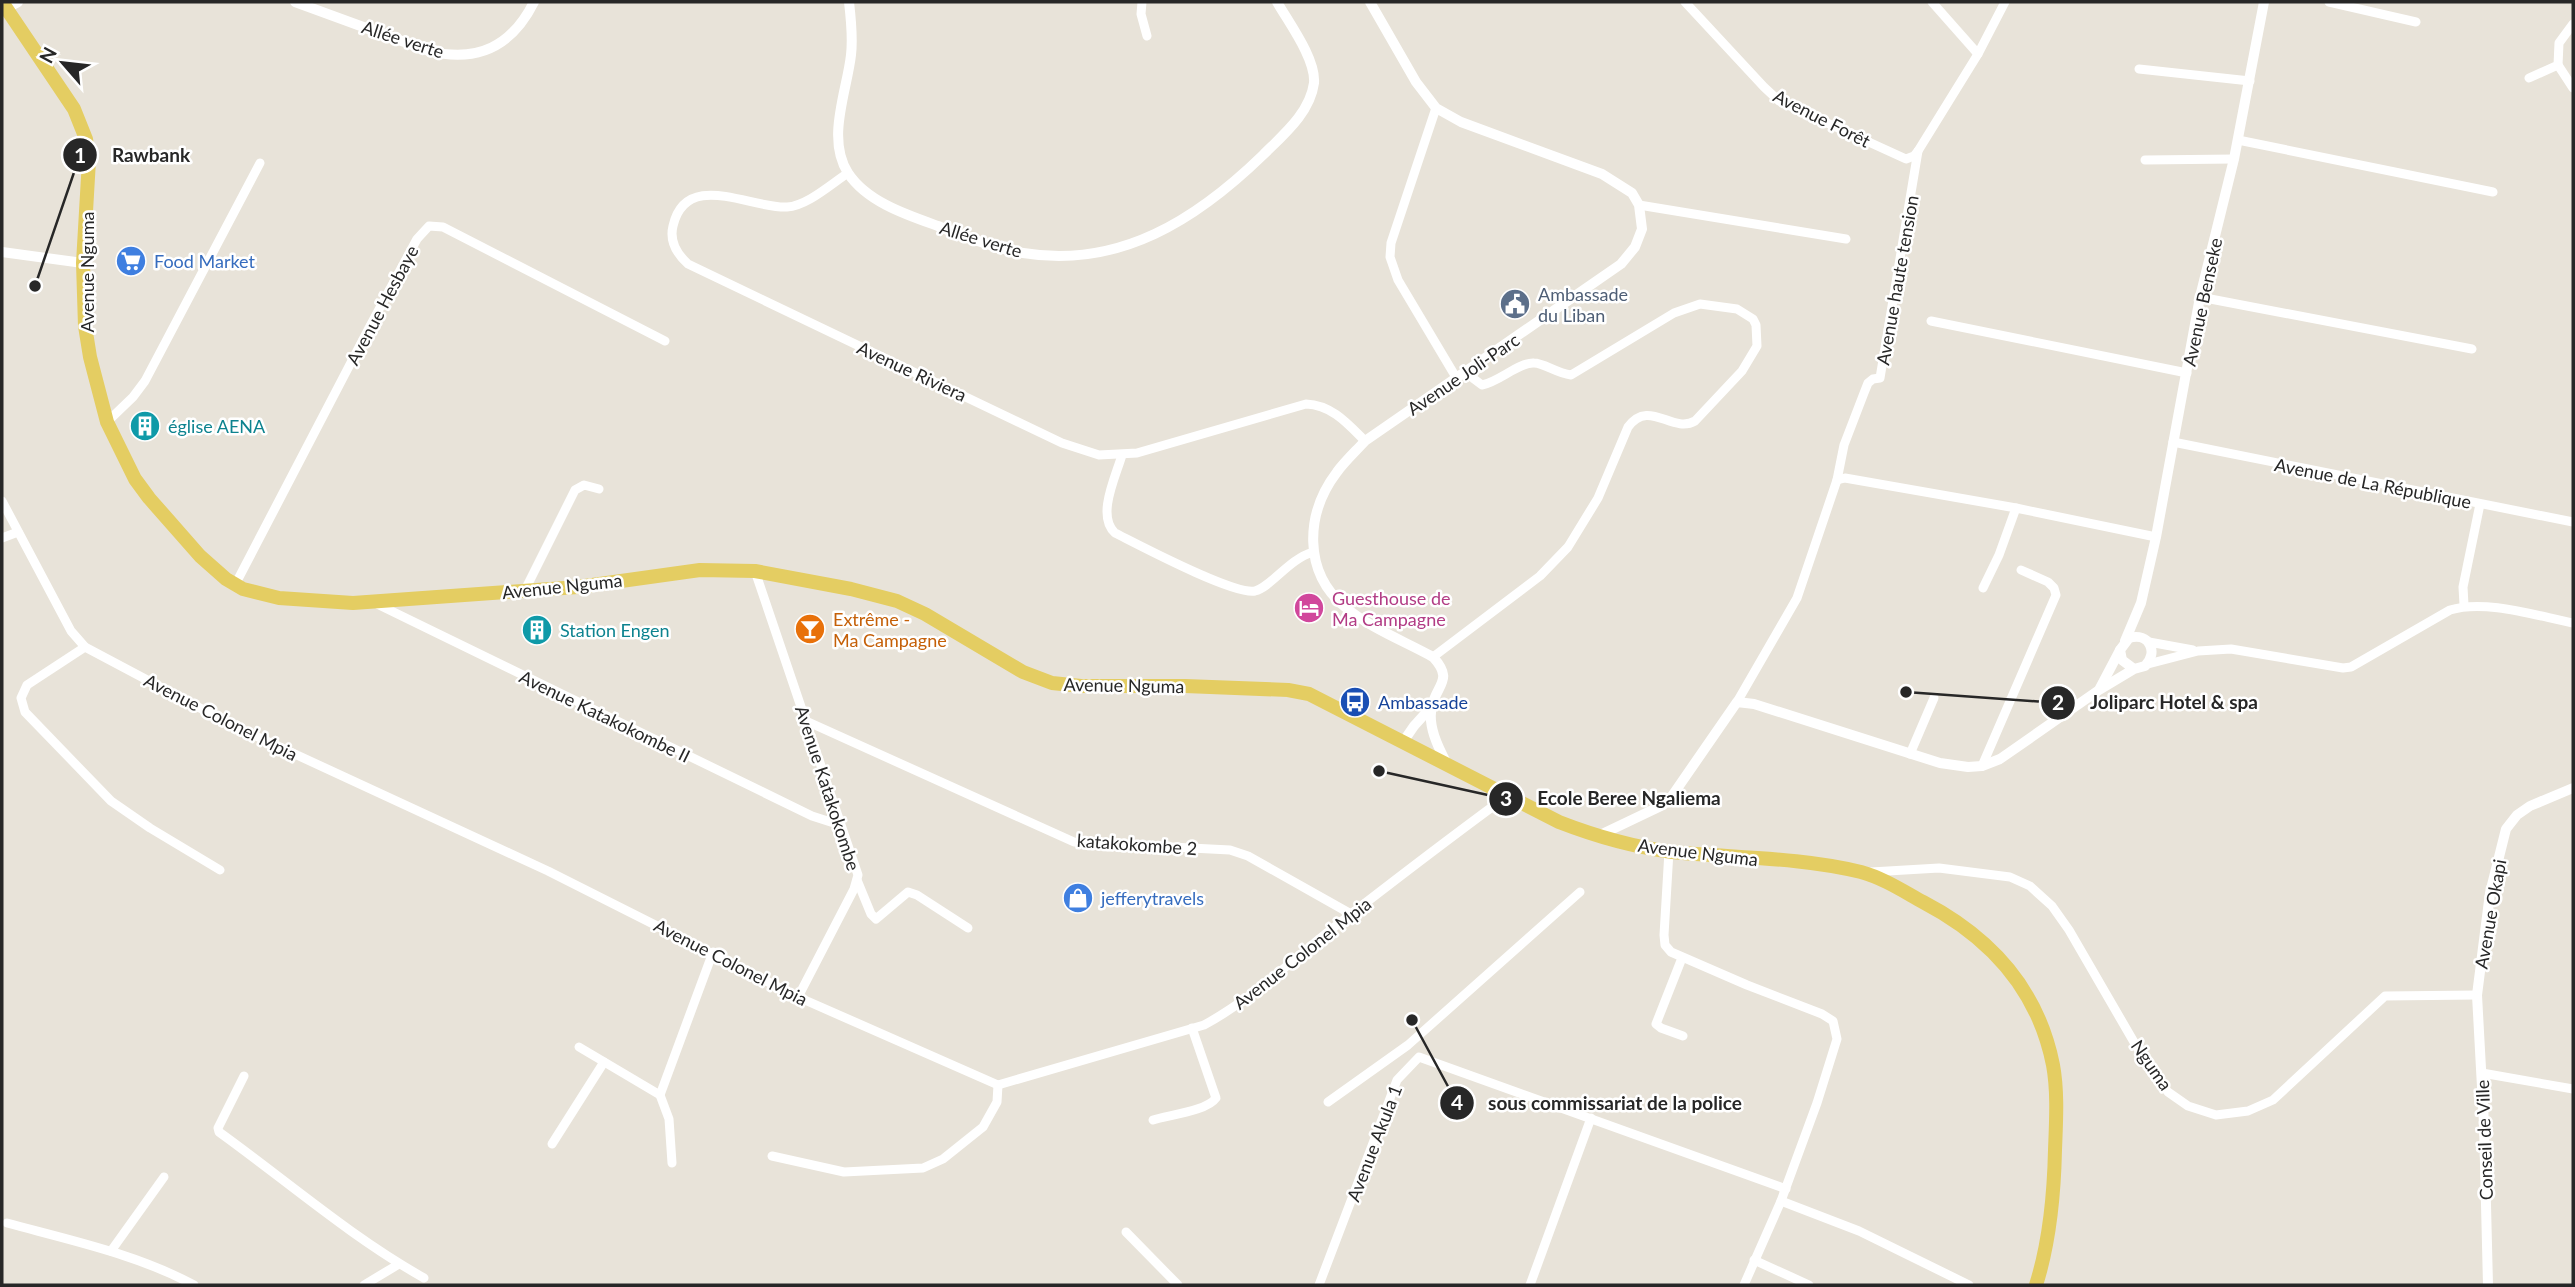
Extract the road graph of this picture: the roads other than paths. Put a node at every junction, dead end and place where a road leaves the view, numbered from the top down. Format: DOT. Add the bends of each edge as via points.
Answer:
graph roads {
  1 [pos="295,2"];
  2 [pos="534,2"];
  3 [pos="849,2"];
  4 [pos="1142,2"];
  5 [pos="1277,2"];
  6 [pos="1370,2"];
  7 [pos="1685,2"];
  8 [pos="1932,2"];
  9 [pos="2005,2"];
  10 [pos="2264,2"];
  11 [pos="2329,2"];
  12 [pos="9,4"];
  13 [pos="2416,22"];
  14 [pos="2573,24"];
  15 [pos="1147,36"];
  16 [pos="1978,54"];
  17 [pos="2558,65"];
  18 [pos="2139,69"];
  19 [pos="2529,78"];
  20 [pos="2249,81"];
  21 [pos="2573,88"];
  22 [pos="1436,108"];
  23 [pos="2238,141"];
  24 [pos="1919,151"];
  25 [pos="2234,159"];
  26 [pos="2145,160"];
  27 [pos="260,163"];
  28 [pos="848,173"];
  29 [pos="2493,192"];
  30 [pos="1639,205"];
  31 [pos="1846,239"];
  32 [pos="2,252"];
  33 [pos="83,263"];
  34 [pos="2200,297"];
  35 [pos="1931,321"];
  36 [pos="665,341"];
  37 [pos="2472,349"];
  38 [pos="1469,371"];
  39 [pos="2187,373"];
  40 [pos="1457,379"];
  41 [pos="107,422"];
  42 [pos="1366,441"];
  43 [pos="2174,442"];
  44 [pos="1122,455"];
  45 [pos="1837,480"];
  46 [pos="599,489"];
  47 [pos="2,500"];
  48 [pos="2480,504"];
  49 [pos="2016,508"];
  50 [pos="2573,522"];
  51 [pos="18,532"];
  52 [pos="2156,537"];
  53 [pos="2,538"];
  54 [pos="1312,552"];
  55 [pos="2021,570"];
  56 [pos="755,571"];
  57 [pos="235,585"];
  58 [pos="1983,588"];
  59 [pos="525,590"];
  60 [pos="372,602"];
  61 [pos="2141,603"];
  62 [pos="2465,605"];
  63 [pos="2573,623"];
  64 [pos="2146,639"];
  65 [pos="2123,646"];
  66 [pos="86,647"];
  67 [pos="2198,651"];
  68 [pos="1433,657"];
  69 [pos="2148,664"];
  70 [pos="2134,669"];
  71 [pos="2099,690"];
  72 [pos="1934,698"];
  73 [pos="1737,702"];
  74 [pos="1432,706"];
  75 [pos="806,721"];
  76 [pos="1404,742"];
  77 [pos="1910,754"];
  78 [pos="1447,764"];
  79 [pos="1982,766"];
  80 [pos="2573,788"];
  81 [pos="1507,796"];
  82 [pos="840,825"];
  83 [pos="1598,836"];
  84 [pos="1669,851"];
  85 [pos="220,870"];
  86 [pos="1862,873"];
  87 [pos="857,880"];
  88 [pos="1580,892"];
  89 [pos="1352,914"];
  90 [pos="968,928"];
  91 [pos="713,953"];
  92 [pos="1682,958"];
  93 [pos="2477,995"];
  94 [pos="798,997"];
  95 [pos="1192,1028"];
  96 [pos="1682,1037"];
  97 [pos="1408,1045"];
  98 [pos="579,1047"];
  99 [pos="1419,1057"];
  100 [pos="604,1062"];
  101 [pos="2482,1073"];
  102 [pos="244,1076"];
  103 [pos="998,1085"];
  104 [pos="2573,1089"];
  105 [pos="660,1095"];
  106 [pos="1328,1102"];
  107 [pos="1591,1118"];
  108 [pos="1153,1120"];
  109 [pos="552,1144"];
  110 [pos="772,1156"];
  111 [pos="672,1163"];
  112 [pos="164,1177"];
  113 [pos="1786,1189"];
  114 [pos="1781,1201"];
  115 [pos="7,1223"];
  116 [pos="1126,1232"];
  117 [pos="111,1251"];
  118 [pos="1754,1260"];
  119 [pos="399,1264"];
  120 [pos="424,1278"];
  121 [pos="369,1284"];
  122 [pos="194,1285"];
  123 [pos="1178,1285"];
  124 [pos="1319,1285"];
  125 [pos="1530,1285"];
  126 [pos="1744,1285"];
  127 [pos="1809,1285"];
  128 [pos="1969,1285"];
  129 [pos="2036,1285"];
  130 [pos="2488,1285"];
  1 -- 2 [label="street, Allée verte" via="429,51 466,55 502,42 516,31"];
  3 -- 28 [label="street" via="851,54 839,132 839,152"];
  4 -- 15 [label="street"];
  5 -- 28 [label="street, Allée verte" via="1314,74 1300,115 1214,199 1182,221 1124,246 1067,256 1002,249 883,203"];
  6 -- 22 [label="street"];
  7 -- 24 [label="street, Avenue Forêt" via="1779,101 1903,158"];
  8 -- 16 [label="street"];
  9 -- 16 [label="street"];
  10 -- 20 [label="street, Avenue Benseke"];
  11 -- 13 [label="street"];
  12 -- 33 [label="main road, Avenue Nguma" via="74,109 86,139 89,160"];
  14 -- 17 [label="street" via="2559,44"];
  16 -- 24 [label="street"];
  17 -- 19 [label="street"];
  17 -- 21 [label="street"];
  18 -- 20 [label="street"];
  20 -- 23 [label="street, Avenue Benseke"];
  22 -- 30 [label="street" via="1461,122 1615,180"];
  22 -- 40 [label="street" via="1390,257 1398,280"];
  23 -- 25 [label="street, Avenue Benseke"];
  23 -- 29 [label="street"];
  24 -- 45 [label="street, Avenue haute tension" via="1880,378 1868,383 1841,454"];
  25 -- 26 [label="street"];
  25 -- 34 [label="street, Avenue Benseke"];
  27 -- 41 [label="street" via="145,381"];
  28 -- 44 [label="street, Avenue Riviera" via="805,201 787,207 717,195 695,198 679,212 673,224 673,242 688,264 1062,443 1087,453"];
  30 -- 31 [label="street"];
  30 -- 38 [label="street, Avenue Joli-Parc" via="1643,220 1640,238 1621,264"];
  32 -- 33 [label="street"];
  33 -- 41 [label="main road, Avenue Nguma" via="87,341"];
  34 -- 37 [label="street"];
  34 -- 39 [label="street, Avenue Benseke"];
  35 -- 39 [label="street"];
  36 -- 57 [label="street, Avenue Hesbaye" via="443,227 429,226 417,239 369,327"];
  38 -- 40 [label="street, Avenue Joli-Parc"];
  38 -- 68 [label="street" via="1482,385 1526,364 1571,375 1674,313 1700,304 1737,309 1756,325 1757,346 1742,371 1695,421 1682,424 1649,415 1631,423 1598,498 1568,547 1540,576"];
  39 -- 43 [label="street, Avenue Benseke"];
  40 -- 42 [label="street, Avenue Joli-Parc"];
  41 -- 57 [label="main road, Avenue Nguma" via="149,498 200,556"];
  42 -- 44 [label="street, Avenue Riviera" via="1327,408 1306,404"];
  42 -- 54 [label="street, Avenue Joli-Parc" via="1326,489 1312,531"];
  43 -- 48 [label="street, Avenue de La République"];
  43 -- 52 [label="street, Avenue Benseke"];
  44 -- 54 [label="street" via="1107,509 1107,521 1115,533 1247,591 1261,588"];
  45 -- 49 [label="street"];
  45 -- 73 [label="street" via="1797,597"];
  46 -- 59 [label="street" via="584,485 575,490"];
  47 -- 51 [label="street, Avenue Colonel Mpia"];
  48 -- 50 [label="street, Avenue de La République"];
  48 -- 62 [label="street" via="2463,587"];
  49 -- 52 [label="street"];
  49 -- 58 [label="street"];
  51 -- 53 [label="street"];
  51 -- 66 [label="street, Avenue Colonel Mpia" via="71,631"];
  52 -- 61 [label="street, Avenue Benseke"];
  54 -- 68 [label="street, Avenue Joli-Parc" via="1330,592 1346,608"];
  55 -- 79 [label="street" via="2048,582 2056,595"];
  56 -- 59 [label="main road, Avenue Nguma" via="700,570"];
  56 -- 75 [label="street, Avenue Katakokombe"];
  56 -- 76 [label="main road, Avenue Nguma" via="897,601 1023,672 1052,683 1300,691"];
  57 -- 60 [label="main road, Avenue Nguma" via="279,598"];
  59 -- 60 [label="main road, Avenue Nguma"];
  60 -- 82 [label="street, Avenue Katakokombe II" via="811,816"];
  61 -- 64 [label="street"];
  61 -- 65 [label="street"];
  62 -- 63 [label="street"];
  62 -- 67 [label="street" via="2351,667 2245,650"];
  64 -- 65 [label="street" via="2133,636"];
  64 -- 67 [label="street"];
  64 -- 69 [label="street" via="2153,649"];
  65 -- 70 [label="street" via="2122,660"];
  65 -- 71 [label="street"];
  66 -- 85 [label="street" via="27,685 21,698 25,712 105,795"];
  66 -- 91 [label="street, Avenue Colonel Mpia" via="232,725"];
  67 -- 69 [label="street"];
  68 -- 74 [label="street" via="1444,680"];
  69 -- 70 [label="street"];
  70 -- 71 [label="street"];
  71 -- 79 [label="street" via="2009,754"];
  72 -- 77 [label="street"];
  73 -- 77 [label="street"];
  73 -- 83 [label="street" via="1663,805"];
  74 -- 76 [label="street"];
  74 -- 78 [label="street" via="1435,737"];
  75 -- 82 [label="street, Avenue Katakokombe"];
  75 -- 89 [label="street, katakokombe 2" via="1074,842 1230,849"];
  76 -- 78 [label="main road, Avenue Nguma"];
  77 -- 79 [label="street" via="1954,765"];
  78 -- 81 [label="main road, Avenue Nguma"];
  80 -- 93 [label="street, Avenue Okapi" via="2530,806 2507,829 2490,893"];
  81 -- 83 [label="main road, Avenue Nguma"];
  81 -- 89 [label="street, Avenue Colonel Mpia"];
  82 -- 87 [label="street, Avenue Katakokombe" via="858,869"];
  83 -- 84 [label="main road, Avenue Nguma"];
  84 -- 86 [label="main road, Avenue Nguma" via="1806,863"];
  84 -- 92 [label="street" via="1665,944"];
  86 -- 93 [label="street, Nguma" via="1939,868 2010,877 2030,886 2069,930 2149,1068 2168,1092 2188,1106 2216,1115 2248,1111 2273,1100 2385,996"];
  86 -- 129 [label="main road, Avenue Nguma" via="1970,930 2003,963 2031,1001 2045,1034 2055,1104 2052,1217"];
  87 -- 90 [label="street" via="876,919 908,892"];
  87 -- 94 [label="street, Avenue Katakokombe"];
  88 -- 97 [label="street"];
  89 -- 95 [label="street, Avenue Colonel Mpia" via="1238,1004 1204,1026"];
  91 -- 94 [label="street, Avenue Colonel Mpia"];
  91 -- 105 [label="street"];
  92 -- 96 [label="street" via="1656,1024"];
  92 -- 113 [label="street" via="1833,1021 1837,1039"];
  93 -- 101 [label="street, Conseil de Ville"];
  94 -- 103 [label="street, Avenue Colonel Mpia"];
  95 -- 103 [label="street, Avenue Colonel Mpia"];
  95 -- 108 [label="street" via="1216,1098 1201,1108"];
  97 -- 99 [label="street"];
  97 -- 106 [label="street"];
  98 -- 100 [label="street"];
  99 -- 107 [label="street"];
  99 -- 124 [label="street, Avenue Akula 1" via="1397,1080"];
  100 -- 105 [label="street"];
  100 -- 109 [label="street"];
  101 -- 104 [label="street"];
  101 -- 130 [label="street, Conseil de Ville"];
  102 -- 119 [label="street" via="219,1132"];
  103 -- 110 [label="street" via="998,1102 983,1127 943,1159 923,1168 845,1172"];
  105 -- 111 [label="street" via="669,1119"];
  107 -- 113 [label="street"];
  107 -- 125 [label="street"];
  112 -- 117 [label="street"];
  113 -- 114 [label="street"];
  114 -- 118 [label="street"];
  114 -- 128 [label="street" via="1859,1231"];
  115 -- 117 [label="street"];
  116 -- 123 [label="street"];
  117 -- 122 [label="street" via="165,1269"];
  118 -- 126 [label="street"];
  118 -- 127 [label="street"];
  119 -- 120 [label="street"];
  119 -- 121 [label="street"];
}
